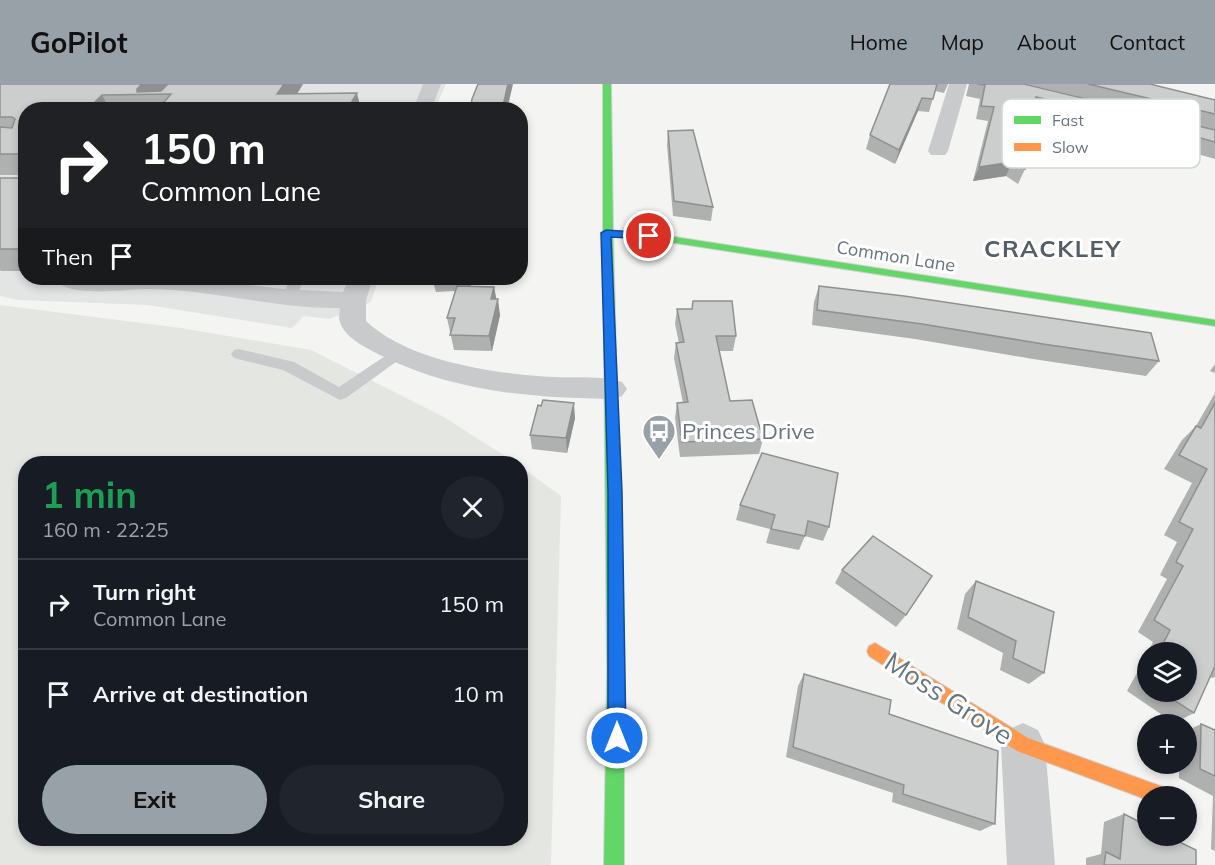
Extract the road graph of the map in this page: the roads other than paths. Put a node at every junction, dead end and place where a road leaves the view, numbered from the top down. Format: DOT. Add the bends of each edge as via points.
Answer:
graph roads {
  1 [pos="432,84"];
  2 [pos="607,84"];
  3 [pos="958,84"];
  4 [pos="426,102"];
  5 [pos="938,151"];
  6 [pos="606,233"];
  7 [pos="228,285"];
  8 [pos="293,288"];
  9 [pos="357,289"];
  10 [pos="1215,323"];
  11 [pos="239,354"];
  12 [pos="399,354"];
  13 [pos="612,389"];
  14 [pos="875,651"];
  15 [pos="1023,745"];
  16 [pos="1137,787"];
  17 [pos="614,865"];
  18 [pos="1031,865"];
  1 -- 4 [label="street"];
  2 -- 6 [label="main road"];
  3 -- 5 [label="street"];
  6 -- 10 [label="main road, Common Lane" via="649,236"];
  6 -- 13 [label="main road"];
  7 -- 8 [label="street"];
  8 -- 9 [label="street"];
  9 -- 12 [label="street" via="352,316 357,328"];
  11 -- 12 [label="lane" via="288,366 340,394"];
  12 -- 13 [label="street" via="482,381 537,388"];
  13 -- 17 [label="main road" via="617,808"];
  14 -- 15 [label="main road, Moss Grove"];
  15 -- 16 [label="main road, Moss Grove"];
  15 -- 18 [label="street, Moss Grove"];
}
